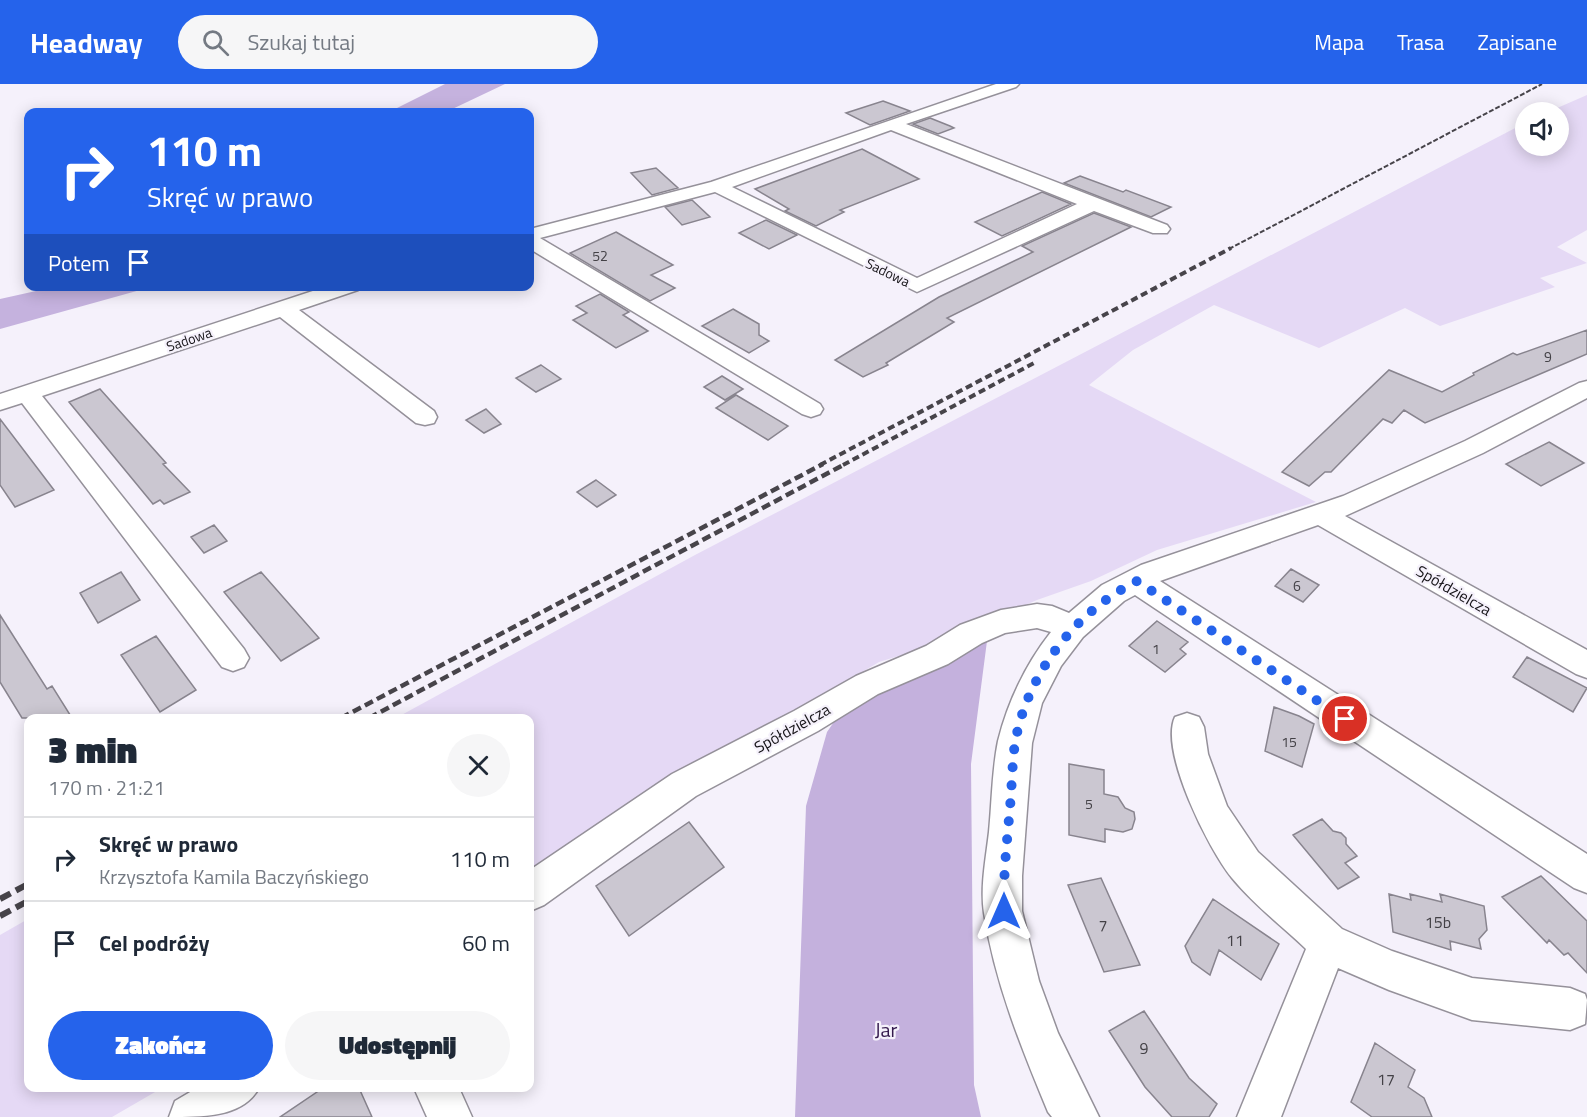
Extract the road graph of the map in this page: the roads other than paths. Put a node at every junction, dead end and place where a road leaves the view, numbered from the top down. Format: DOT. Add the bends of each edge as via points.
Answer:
graph roads {
  1 [pos="1011,84"];
  2 [pos="891,124"];
  3 [pos="717,186"];
  4 [pos="1093,204"];
  5 [pos="1160,229"];
  6 [pos="534,234"];
  7 [pos="534,243"];
  8 [pos="335,291"];
  9 [pos="282,308"];
  10 [pos="1587,387"];
  11 [pos="27,393"];
  12 [pos="0,402"];
  13 [pos="811,409"];
  14 [pos="425,417"];
  15 [pos="1322,515"];
  16 [pos="1137,581"];
  17 [pos="1072,628"];
  18 [pos="233,658"];
  19 [pos="1587,665"];
  20 [pos="1187,727"];
  21 [pos="1587,875"];
  22 [pos="534,888"];
  23 [pos="1328,943"];
  24 [pos="1570,1009"];
  25 [pos="231,1092"];
  26 [pos="438,1092"];
  27 [pos="191,1117"];
  28 [pos="450,1117"];
  29 [pos="1077,1117"];
  30 [pos="1259,1117"];
  1 -- 2 [label="street"];
  2 -- 3 [label="street"];
  2 -- 4 [label="street"];
  3 -- 4 [label="street, Sadowa" via="917,286"];
  3 -- 6 [label="street"];
  4 -- 5 [label="street"];
  7 -- 13 [label="street"];
  8 -- 9 [label="street, Sadowa"];
  9 -- 11 [label="street, Sadowa"];
  9 -- 14 [label="street"];
  10 -- 15 [label="street" via="1474,447"];
  11 -- 12 [label="street, Sadowa"];
  11 -- 18 [label="street"];
  15 -- 16 [label="street"];
  15 -- 19 [label="street, Spółdzielcza"];
  16 -- 17 [label="street" via="1113,593"];
  16 -- 21 [label="street"];
  17 -- 22 [label="street, Spółdzielcza" via="1037,616 1001,622 971,634 937,656 867,685 684,785"];
  17 -- 29 [label="street" via="1049,658 1031,694 1016,743 1003,888 1019,981 1064,1096"];
  20 -- 23 [label="street" via="1191,754 1212,814 1253,872"];
  23 -- 24 [label="street" via="1389,970 1472,999"];
  23 -- 30 [label="street"];
  25 -- 27 [label="street"];
  26 -- 28 [label="street"];
}
